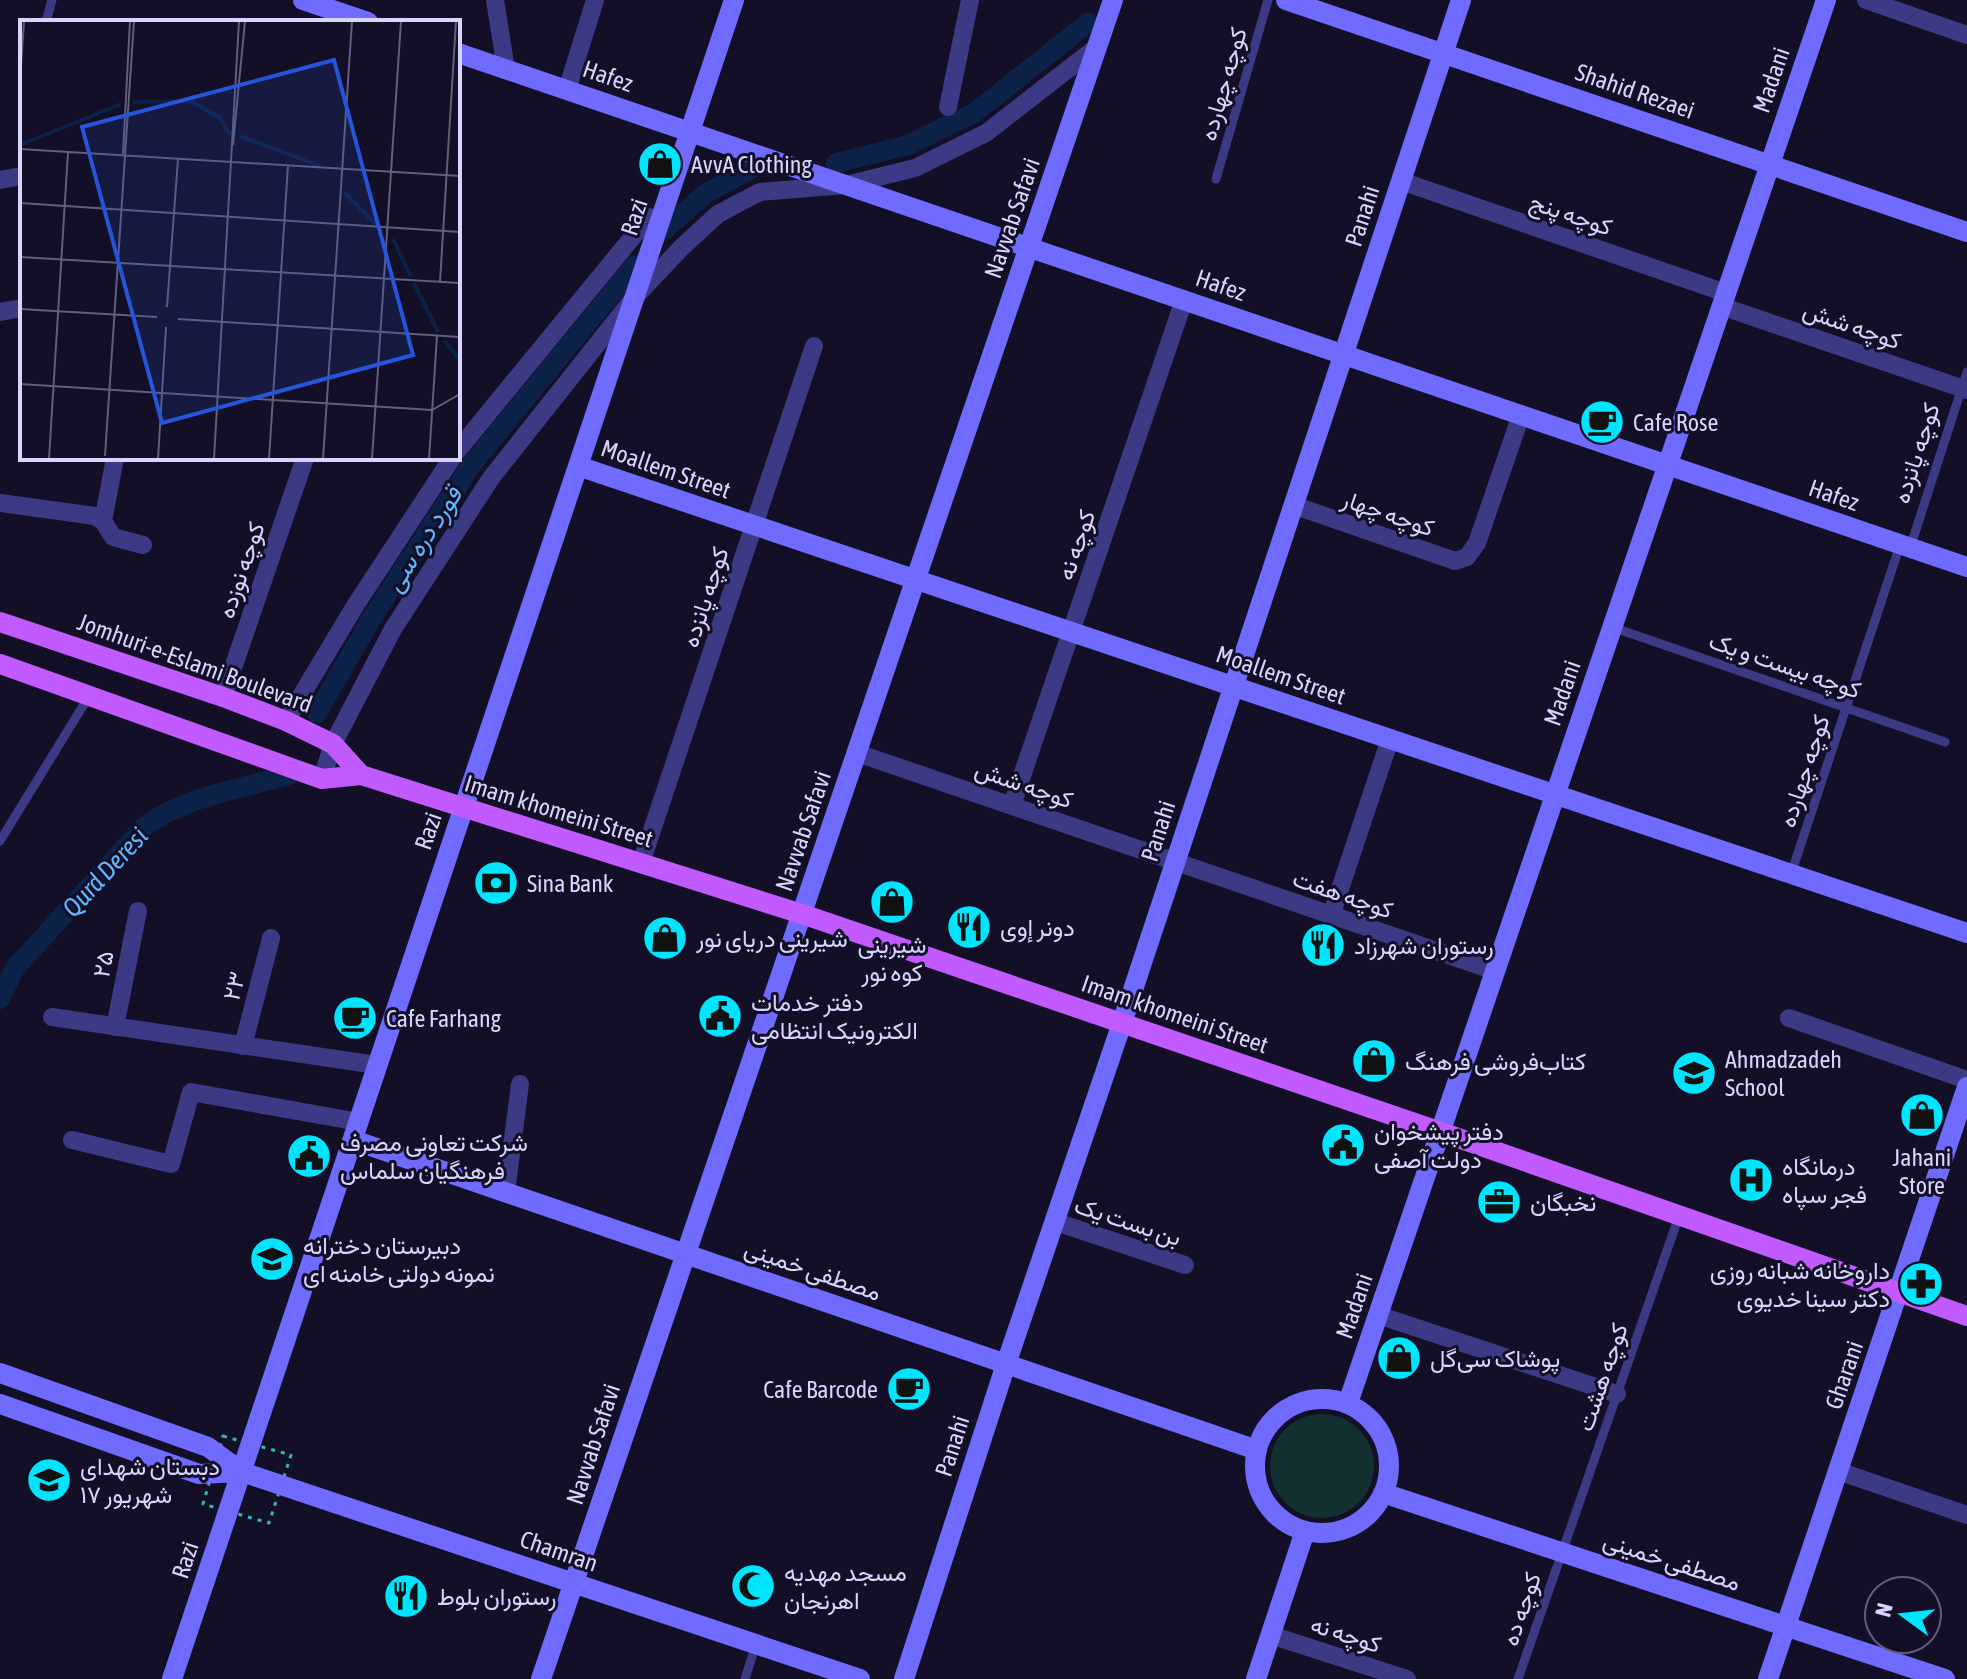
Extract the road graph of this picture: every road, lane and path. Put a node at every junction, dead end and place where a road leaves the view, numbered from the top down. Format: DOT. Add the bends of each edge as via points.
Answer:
graph roads {
  1 [pos="52,0"];
  2 [pos="303,0"];
  3 [pos="495,0"];
  4 [pos="595,0"];
  5 [pos="734,0"];
  6 [pos="970,0"];
  7 [pos="1113,0"];
  8 [pos="1268,0"];
  9 [pos="1286,0"];
  10 [pos="1461,0"];
  11 [pos="1826,0"];
  12 [pos="1866,0"];
  13 [pos="361,14"];
  14 [pos="47,20"];
  15 [pos="1967,35"];
  16 [pos="1098,46"];
  17 [pos="1443,54"];
  18 [pos="460,57"];
  19 [pos="506,69"];
  20 [pos="567,90"];
  21 [pos="948,107"];
  22 [pos="689,132"];
  23 [pos="1770,165"];
  24 [pos="20,176"];
  25 [pos="1216,179"];
  26 [pos="0,180"];
  27 [pos="1401,181"];
  28 [pos="846,185"];
  29 [pos="649,217"];
  30 [pos="1967,232"];
  31 [pos="1029,248"];
  32 [pos="633,299"];
  33 [pos="1184,300"];
  34 [pos="1724,300"];
  35 [pos="20,308"];
  36 [pos="0,312"];
  37 [pos="814,346"];
  38 [pos="1343,355"];
  39 [pos="1965,383"];
  40 [pos="1521,415"];
  41 [pos="466,429"];
  42 [pos="115,460"];
  43 [pos="304,460"];
  44 [pos="451,460"];
  45 [pos="1667,465"];
  46 [pos="578,466"];
  47 [pos="0,503"];
  48 [pos="1293,505"];
  49 [pos="103,521"];
  50 [pos="754,526"];
  51 [pos="143,545"];
  52 [pos="1905,546"];
  53 [pos="1967,567"];
  54 [pos="916,580"];
  55 [pos="0,622"];
  56 [pos="1612,627"];
  57 [pos="1071,632"];
  58 [pos="0,664"];
  59 [pos="1233,687"];
  60 [pos="89,696"];
  61 [pos="223,697"];
  62 [pos="1846,707"];
  63 [pos="286,721"];
  64 [pos="1390,739"];
  65 [pos="1945,742"];
  66 [pos="333,744"];
  67 [pos="857,753"];
  68 [pos="361,775"];
  69 [pos="322,779"];
  70 [pos="1555,795"];
  71 [pos="1012,805"];
  72 [pos="463,809"];
  73 [pos="0,841"];
  74 [pos="1176,860"];
  75 [pos="641,863"];
  76 [pos="1791,874"];
  77 [pos="138,911"];
  78 [pos="802,914"];
  79 [pos="1331,916"];
  80 [pos="1967,933"];
  81 [pos="271,938"];
  82 [pos="1495,971"];
  83 [pos="52,1017"];
  84 [pos="1789,1018"];
  85 [pos="1122,1023"];
  86 [pos="115,1027"];
  87 [pos="243,1046"];
  88 [pos="377,1065"];
  89 [pos="1967,1080"];
  90 [pos="520,1084"];
  91 [pos="1965,1098"];
  92 [pos="356,1131"];
  93 [pos="1441,1132"];
  94 [pos="72,1140"];
  95 [pos="506,1192"];
  96 [pos="1679,1216"];
  97 [pos="1056,1222"];
  98 [pos="684,1253"];
  99 [pos="1185,1265"];
  100 [pos="1900,1293"];
  101 [pos="1378,1315"];
  102 [pos="1967,1316"];
  103 [pos="1006,1364"];
  104 [pos="0,1373"];
  105 [pos="1617,1394"];
  106 [pos="1348,1403"];
  107 [pos="0,1404"];
  108 [pos="1257,1450"];
  109 [pos="1838,1471"];
  110 [pos="242,1472"];
  111 [pos="1383,1493"];
  112 [pos="1967,1515"];
  113 [pos="1305,1531"];
  114 [pos="1562,1552"];
  115 [pos="574,1583"];
  116 [pos="1786,1626"];
  117 [pos="1271,1635"];
  118 [pos="756,1644"];
  119 [pos="172,1679"];
  120 [pos="541,1679"];
  121 [pos="745,1679"];
  122 [pos="860,1679"];
  123 [pos="904,1679"];
  124 [pos="1256,1679"];
  125 [pos="1407,1679"];
  126 [pos="1518,1679"];
  127 [pos="1768,1679"];
  128 [pos="1945,1679"];
  1 -- 14 [label="lane"];
  2 -- 13 [label="street"];
  3 -- 19 [label="street"];
  4 -- 20 [label="street"];
  5 -- 22 [label="street, Razi"];
  6 -- 21 [label="street"];
  7 -- 16 [label="street, Navvab Safavi"];
  8 -- 25 [label="lane, کوچه چهارده"];
  9 -- 17 [label="street, Shahid Rezaei"];
  10 -- 17 [label="street, Panahi"];
  11 -- 23 [label="street, Madani"];
  12 -- 15 [label="street"];
  16 -- 28 [label="street" via="986,133 915,168"];
  16 -- 31 [label="street, Navvab Safavi"];
  17 -- 23 [label="street, Shahid Rezaei"];
  17 -- 27 [label="street, Panahi"];
  18 -- 19 [label="street, Hafez"];
  19 -- 20 [label="street, Hafez"];
  20 -- 22 [label="street, Hafez"];
  22 -- 28 [label="street, Hafez"];
  22 -- 32 [label="street, Razi"];
  23 -- 30 [label="street, Shahid Rezaei"];
  23 -- 34 [label="street, Madani"];
  24 -- 26 [label="street"];
  27 -- 34 [label="street, کوچه پنج"];
  27 -- 38 [label="street, Panahi"];
  28 -- 31 [label="street, Hafez"];
  28 -- 32 [label="street" via="760,192 718,214"];
  29 -- 41 [label="street"];
  31 -- 33 [label="street, Hafez"];
  31 -- 54 [label="street, Navvab Safavi"];
  32 -- 46 [label="street, Razi"];
  32 -- 66 [label="street" via="491,478 393,629"];
  33 -- 38 [label="street, Hafez"];
  33 -- 57 [label="street, کوچه نه"];
  34 -- 39 [label="street, کوچه شش"];
  34 -- 45 [label="street, Madani"];
  35 -- 36 [label="street"];
  37 -- 50 [label="street, کوچه پانزده"];
  38 -- 40 [label="street, Hafez"];
  38 -- 48 [label="street, Panahi"];
  39 -- 52 [label="lane, کوچه پانزده"];
  40 -- 45 [label="street, Hafez"];
  40 -- 48 [label="street, کوچه چهار" via="1477,543 1467,557 1455,561"];
  42 -- 49 [label="street"];
  43 -- 61 [label="street, کوچه نوزده"];
  44 -- 63 [label="street"];
  45 -- 52 [label="street, Hafez"];
  45 -- 56 [label="street, Madani"];
  46 -- 50 [label="street, Moallem Street"];
  46 -- 72 [label="street, Razi"];
  47 -- 49 [label="street"];
  48 -- 59 [label="street, Panahi"];
  49 -- 51 [label="street" via="113,537"];
  50 -- 54 [label="street, Moallem Street"];
  50 -- 75 [label="street, کوچه پانزده"];
  52 -- 53 [label="street, Hafez"];
  52 -- 62 [label="lane, کوچه چهارده"];
  54 -- 57 [label="street, Moallem Street"];
  54 -- 67 [label="street, Navvab Safavi"];
  55 -- 61 [label="main road, Jomhuri-e-Eslami Boulevard"];
  56 -- 62 [label="lane, کوچه بیست و یک"];
  56 -- 70 [label="street, Madani"];
  57 -- 59 [label="street, Moallem Street"];
  57 -- 71 [label="street, کوچه نه"];
  58 -- 60 [label="main road"];
  59 -- 64 [label="street, Moallem Street"];
  59 -- 74 [label="street, Panahi"];
  60 -- 69 [label="main road"];
  60 -- 73 [label="lane"];
  61 -- 63 [label="main road, Jomhuri-e-Eslami Boulevard"];
  62 -- 65 [label="lane, کوچه بیست و یک"];
  62 -- 76 [label="lane, کوچه چهارده"];
  63 -- 66 [label="main road, Jomhuri-e-Eslami Boulevard"];
  64 -- 70 [label="street, Moallem Street"];
  64 -- 79 [label="street"];
  66 -- 68 [label="main road, Jomhuri-e-Eslami Boulevard"];
  66 -- 69 [label="street"];
  67 -- 71 [label="street, کوچه شش"];
  67 -- 78 [label="street, Navvab Safavi"];
  68 -- 69 [label="main road"];
  68 -- 72 [label="main road, Imam khomeini Street"];
  70 -- 76 [label="street, Moallem Street"];
  70 -- 82 [label="street, Madani"];
  71 -- 74 [label="street, کوچه شش"];
  72 -- 75 [label="main road, Imam khomeini Street"];
  72 -- 88 [label="street, Razi"];
  74 -- 79 [label="street, کوچه هفت"];
  74 -- 85 [label="street, Panahi"];
  75 -- 78 [label="main road, Imam khomeini Street"];
  76 -- 80 [label="street, Moallem Street"];
  77 -- 86 [label="street, ۲۵"];
  78 -- 85 [label="main road, Imam khomeini Street"];
  78 -- 98 [label="street, Navvab Safavi"];
  79 -- 82 [label="street, کوچه هفت"];
  81 -- 87 [label="street, ۲۳"];
  82 -- 93 [label="street, Madani"];
  83 -- 86 [label="street"];
  84 -- 89 [label="street"];
  85 -- 93 [label="main road, Imam khomeini Street"];
  85 -- 97 [label="street, Panahi"];
  86 -- 87 [label="street"];
  87 -- 88 [label="street"];
  88 -- 92 [label="street, Razi"];
  90 -- 95 [label="street"];
  91 -- 100 [label="street, Gharani"];
  92 -- 94 [label="street" via="191,1092 171,1164"];
  92 -- 95 [label="street, مصطفی خمینی"];
  92 -- 110 [label="street, Razi"];
  93 -- 96 [label="main road, Imam khomeini Street"];
  93 -- 101 [label="street, Madani"];
  95 -- 98 [label="street, مصطفی خمینی"];
  96 -- 100 [label="main road, Imam khomeini Street"];
  96 -- 105 [label="lane, کوچه هشت"];
  97 -- 99 [label="street, بن بست یک"];
  97 -- 103 [label="street, Panahi"];
  98 -- 103 [label="street, مصطفی خمینی"];
  98 -- 115 [label="street, Navvab Safavi"];
  100 -- 102 [label="main road, Imam khomeini Street"];
  100 -- 109 [label="street, Gharani"];
  101 -- 105 [label="street"];
  101 -- 106 [label="street, Madani"];
  103 -- 108 [label="street, مصطفی خمینی"];
  103 -- 123 [label="street, Panahi"];
  104 -- 110 [label="street, Chamran" via="208,1447"];
  105 -- 114 [label="lane, کوچه هشت"];
  106 -- 108 [label="street" via="1302,1400 1268,1424"];
  106 -- 111 [label="street" via="1375,1424 1385,1440 1389,1459"];
  107 -- 110 [label="street, Chamran" via="199,1474"];
  108 -- 113 [label="street" via="1256,1481 1263,1498 1273,1513"];
  109 -- 112 [label="street"];
  109 -- 116 [label="street, Gharani"];
  110 -- 115 [label="street, Chamran"];
  110 -- 119 [label="street, Razi"];
  111 -- 113 [label="street" via="1357,1524 1340,1531"];
  111 -- 114 [label="street, مصطفی خمینی"];
  113 -- 117 [label="street"];
  114 -- 116 [label="street, مصطفی خمینی"];
  114 -- 126 [label="lane, کوچه ده"];
  115 -- 118 [label="street, Chamran"];
  115 -- 120 [label="street, Navvab Safavi"];
  116 -- 127 [label="street, Gharani"];
  116 -- 128 [label="street, مصطفی خمینی"];
  117 -- 124 [label="street"];
  117 -- 125 [label="street, کوچه نه"];
  118 -- 121 [label="lane"];
  118 -- 122 [label="street, Chamran"];
}
